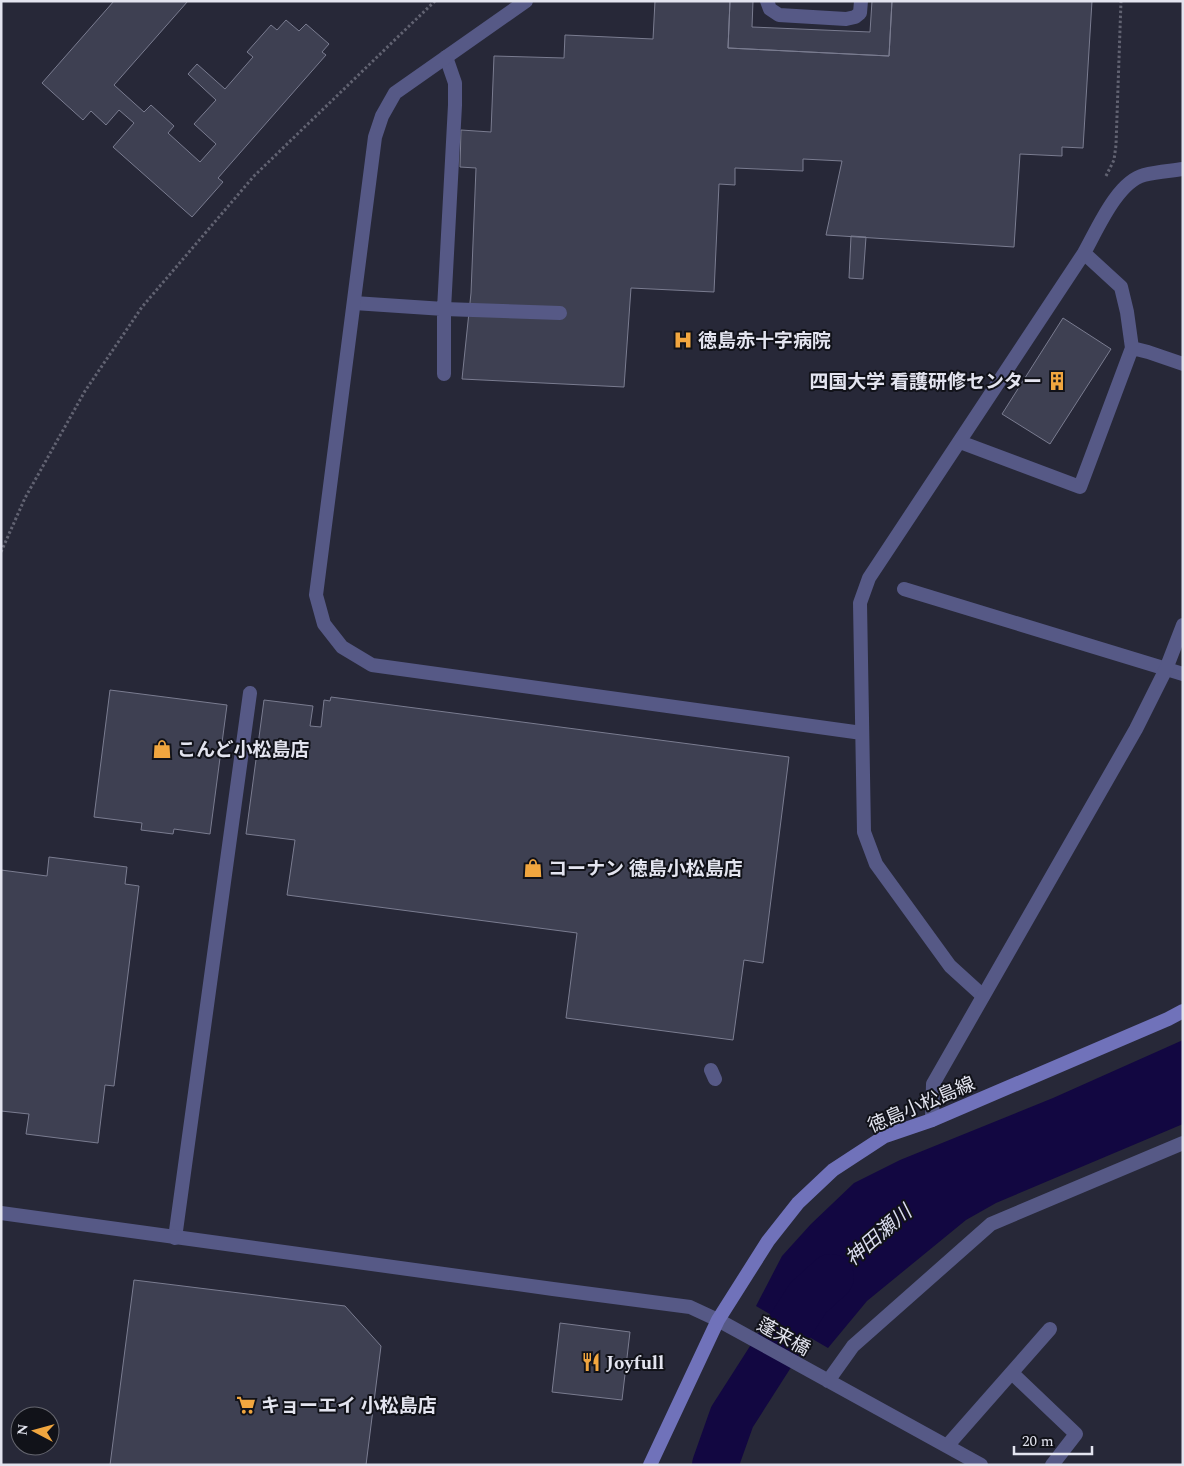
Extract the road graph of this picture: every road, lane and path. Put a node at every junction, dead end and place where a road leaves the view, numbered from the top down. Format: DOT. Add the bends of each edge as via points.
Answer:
graph roads {
  1 [pos="435,1"];
  2 [pos="526,1"];
  3 [pos="766,1"];
  4 [pos="861,1"];
  5 [pos="1121,1"];
  6 [pos="446,57"];
  7 [pos="1183,169"];
  8 [pos="1101,184"];
  9 [pos="1084,253"];
  10 [pos="354,303"];
  11 [pos="444,309"];
  12 [pos="560,313"];
  13 [pos="1132,348"];
  14 [pos="1183,364"];
  15 [pos="444,374"];
  16 [pos="960,442"];
  17 [pos="1,552"];
  18 [pos="904,589"];
  19 [pos="1183,625"];
  20 [pos="1166,669"];
  21 [pos="1183,674"];
  22 [pos="250,693"];
  23 [pos="862,732"];
  24 [pos="982,996"];
  25 [pos="1183,1011"];
  26 [pos="932,1120"];
  27 [pos="1183,1143"];
  28 [pos="1,1213"];
  29 [pos="175,1238"];
  30 [pos="718,1320"];
  31 [pos="1050,1329"];
  32 [pos="1012,1373"];
  33 [pos="828,1381"];
  34 [pos="947,1446"];
  35 [pos="650,1465"];
  36 [pos="981,1465"];
  37 [pos="1052,1465"];
  1 -- 17 [label="path" via="254,176 142,307 85,391 25,498"];
  2 -- 6 [label="street"];
  3 -- 4 [label="street" via="770,9 779,15 846,19 860,13"];
  5 -- 8 [label="path" via="1114,160"];
  6 -- 10 [label="street" via="395,93 382,116 375,137"];
  6 -- 11 [label="street" via="455,82 456,106"];
  7 -- 9 [label="street" via="1142,175 1122,189"];
  9 -- 13 [label="street" via="1121,287"];
  9 -- 16 [label="street"];
  10 -- 11 [label="street"];
  10 -- 23 [label="street" via="316,595 324,624 342,647 372,665"];
  11 -- 12 [label="street"];
  11 -- 15 [label="street"];
  13 -- 14 [label="street"];
  13 -- 16 [label="street" via="1080,487"];
  16 -- 23 [label="street" via="869,578 860,603"];
  18 -- 20 [label="street"];
  19 -- 20 [label="street"];
  20 -- 21 [label="street"];
  20 -- 24 [label="street" via="1136,729"];
  22 -- 29 [label="street"];
  23 -- 24 [label="street" via="864,832 876,864 950,966"];
  24 -- 26 [label="street" via="933,1084"];
  25 -- 26 [label="main road, 徳島小松島線"];
  26 -- 30 [label="main road, 徳島小松島線" via="885,1136 833,1170 798,1203 768,1241"];
  27 -- 33 [label="street" via="991,1224 853,1346"];
  28 -- 29 [label="street, 蓬来橋"];
  29 -- 30 [label="street, 蓬来橋" via="690,1307"];
  30 -- 33 [label="street, 蓬来橋"];
  30 -- 35 [label="main road, 徳島小松島線"];
  31 -- 32 [label="street"];
  32 -- 34 [label="street"];
  32 -- 37 [label="street" via="1076,1434"];
  33 -- 34 [label="street, 蓬来橋"];
  34 -- 36 [label="street, 蓬来橋"];
}
